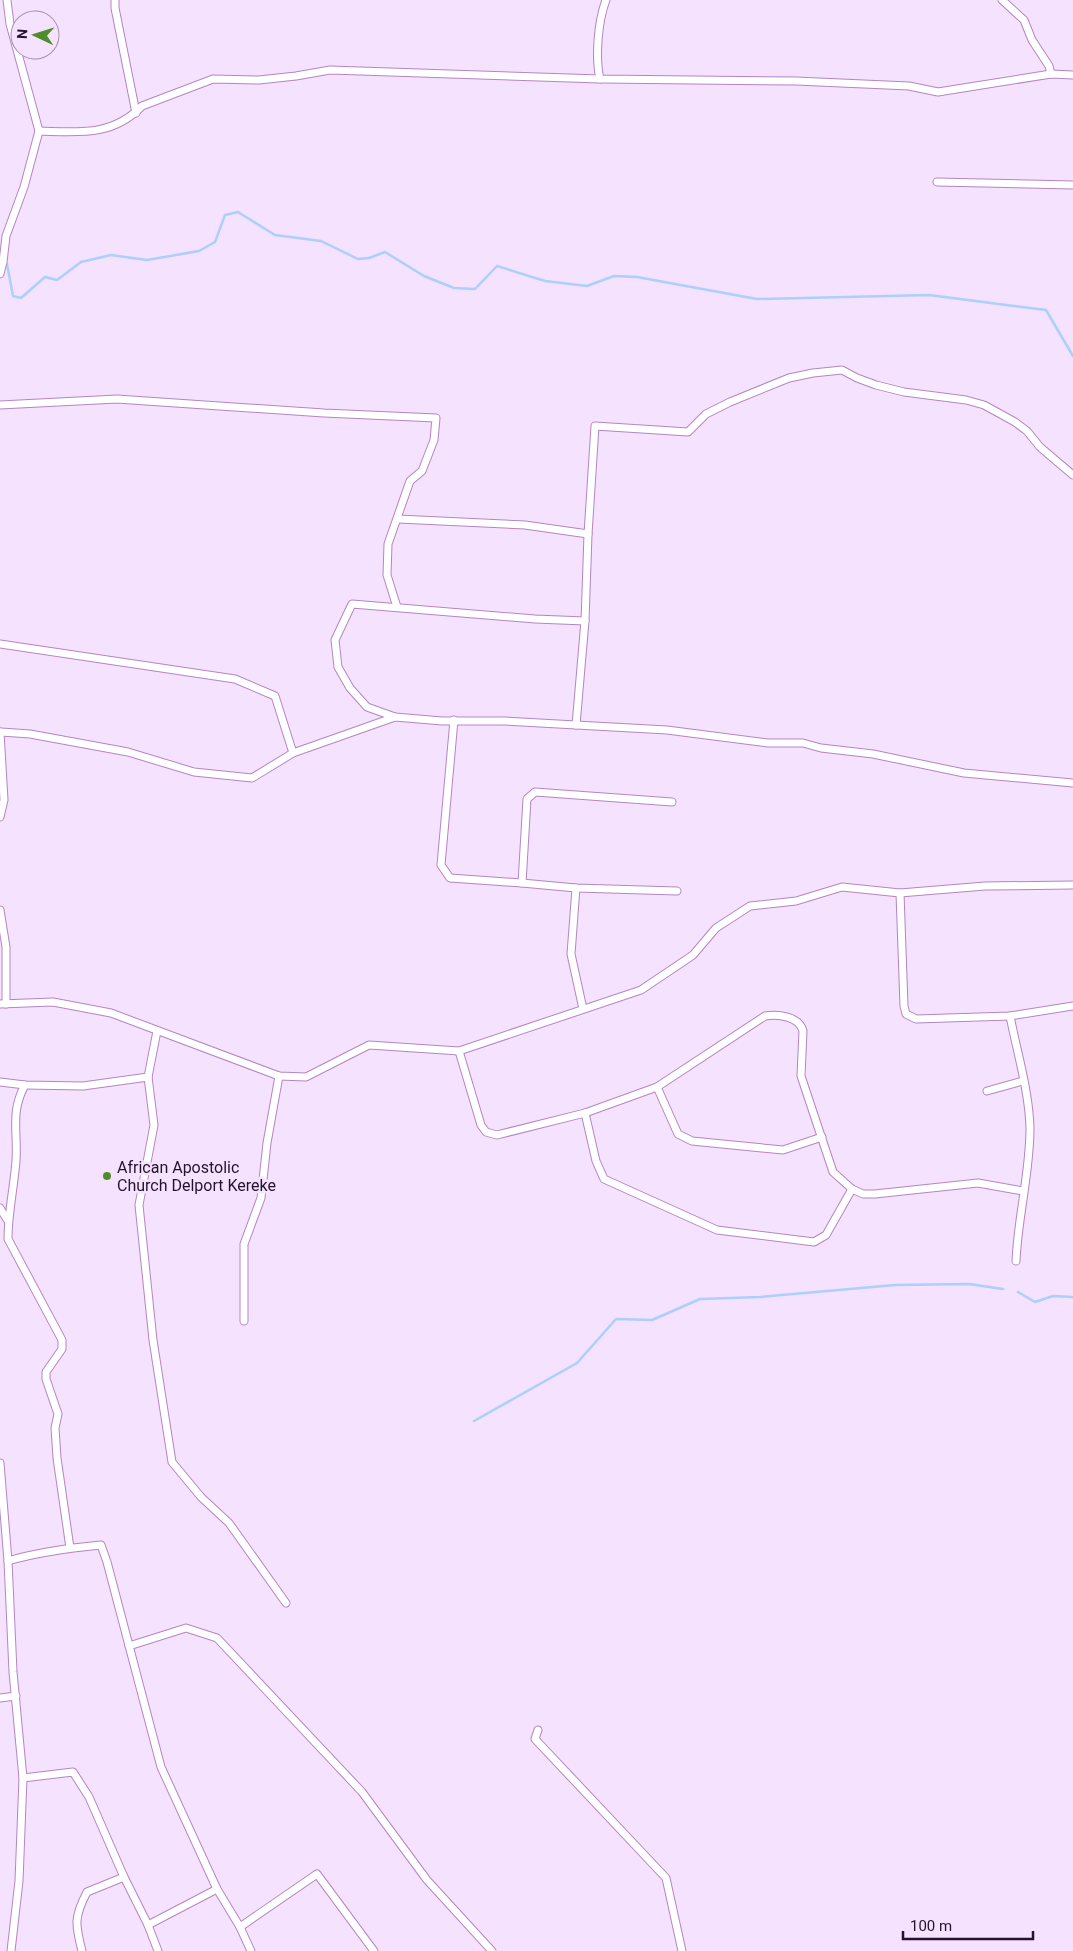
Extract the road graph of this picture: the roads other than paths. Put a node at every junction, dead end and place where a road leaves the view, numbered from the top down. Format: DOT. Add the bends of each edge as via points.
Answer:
graph roads {
  1 [pos="7,0"];
  2 [pos="115,0"];
  3 [pos="606,0"];
  4 [pos="1002,0"];
  5 [pos="1051,74"];
  6 [pos="1073,75"];
  7 [pos="600,79"];
  8 [pos="136,113"];
  9 [pos="39,131"];
  10 [pos="936,182"];
  11 [pos="1073,185"];
  12 [pos="0,274"];
  13 [pos="0,404"];
  14 [pos="1073,475"];
  15 [pos="398,518"];
  16 [pos="588,534"];
  17 [pos="397,607"];
  18 [pos="585,621"];
  19 [pos="0,644"];
  20 [pos="394,717"];
  21 [pos="454,720"];
  22 [pos="576,725"];
  23 [pos="0,732"];
  24 [pos="292,753"];
  25 [pos="1073,782"];
  26 [pos="672,802"];
  27 [pos="0,817"];
  28 [pos="522,883"];
  29 [pos="1073,885"];
  30 [pos="576,888"];
  31 [pos="677,891"];
  32 [pos="900,893"];
  33 [pos="0,910"];
  34 [pos="3,1004"];
  35 [pos="1073,1006"];
  36 [pos="583,1010"];
  37 [pos="1010,1016"];
  38 [pos="157,1031"];
  39 [pos="458,1051"];
  40 [pos="279,1076"];
  41 [pos="148,1077"];
  42 [pos="1023,1081"];
  43 [pos="0,1082"];
  44 [pos="25,1085"];
  45 [pos="657,1087"];
  46 [pos="987,1091"];
  47 [pos="585,1113"];
  48 [pos="822,1138"];
  49 [pos="852,1190"];
  50 [pos="1023,1191"];
  51 [pos="0,1208"];
  52 [pos="8,1221"];
  53 [pos="4,1239"];
  54 [pos="1016,1261"];
  55 [pos="244,1321"];
  56 [pos="0,1464"];
  57 [pos="3,1536"];
  58 [pos="70,1548"];
  59 [pos="8,1561"];
  60 [pos="286,1602"];
  61 [pos="130,1646"];
  62 [pos="16,1696"];
  63 [pos="0,1698"];
  64 [pos="538,1730"];
  65 [pos="23,1778"];
  66 [pos="124,1877"];
  67 [pos="217,1889"];
  68 [pos="148,1925"];
  69 [pos="240,1927"];
  70 [pos="11,1951"];
  71 [pos="82,1951"];
  72 [pos="158,1951"];
  73 [pos="251,1951"];
  74 [pos="374,1951"];
  75 [pos="492,1951"];
  76 [pos="682,1951"];
  1 -- 9 [label="street" via="10,24"];
  2 -- 8 [label="street"];
  3 -- 7 [label="street" via="601,12 597,66"];
  4 -- 5 [label="street" via="1024,20"];
  5 -- 6 [label="street"];
  5 -- 7 [label="street" via="938,92 909,86 804,81"];
  7 -- 8 [label="street" via="330,70 258,80 213,79 142,106"];
  8 -- 9 [label="street" via="114,126 89,133"];
  9 -- 12 [label="street" via="6,236"];
  10 -- 11 [label="street"];
  13 -- 15 [label="street" via="117,399 436,418 434,440 422,471 410,480"];
  14 -- 16 [label="street" via="1040,447 1027,431 984,405 894,390 842,370 813,373 789,378 730,402 706,414 688,432 595,426"];
  15 -- 16 [label="street" via="525,525"];
  15 -- 17 [label="street" via="388,544 387,575"];
  16 -- 18 [label="street"];
  17 -- 18 [label="street"];
  17 -- 20 [label="street" via="352,604 335,640 338,667 350,688 367,707"];
  18 -- 22 [label="street"];
  19 -- 24 [label="street" via="235,679 275,696"];
  20 -- 21 [label="street"];
  20 -- 24 [label="street"];
  21 -- 22 [label="street"];
  21 -- 28 [label="street" via="441,865 450,878"];
  22 -- 25 [label="street" via="694,733 768,743 803,743 964,773"];
  23 -- 24 [label="street" via="30,734 128,752 194,772 252,778"];
  23 -- 27 [label="street" via="4,800"];
  26 -- 28 [label="street" via="535,792 527,799"];
  28 -- 30 [label="street"];
  29 -- 32 [label="street" via="985,886"];
  30 -- 31 [label="street"];
  30 -- 36 [label="street" via="571,954"];
  32 -- 36 [label="street" via="842,887 796,901 750,906 716,928 693,955 641,990"];
  32 -- 37 [label="street" via="906,1014 916,1019"];
  33 -- 34 [label="street" via="6,947"];
  34 -- 38 [label="street" via="52,1002 111,1013"];
  35 -- 37 [label="street"];
  36 -- 39 [label="street"];
  37 -- 42 [label="street"];
  38 -- 40 [label="street"];
  38 -- 41 [label="street"];
  39 -- 40 [label="street" via="369,1045 306,1077"];
  39 -- 47 [label="street" via="486,1132 497,1135"];
  40 -- 55 [label="street" via="261,1198 244,1244"];
  41 -- 44 [label="street" via="83,1086"];
  41 -- 60 [label="street" via="154,1125 139,1205 153,1340 172,1462 201,1497 229,1523"];
  42 -- 46 [label="street"];
  42 -- 50 [label="street" via="1030,1128"];
  43 -- 44 [label="street"];
  44 -- 52 [label="street" via="15,1112 16,1160"];
  45 -- 47 [label="street"];
  45 -- 48 [label="street" via="678,1134 692,1141 783,1150"];
  45 -- 48 [label="street" via="765,1016 793,1019 802,1026 801,1076"];
  47 -- 49 [label="street" via="604,1179 717,1230 814,1242 826,1235"];
  48 -- 49 [label="street" via="833,1172"];
  49 -- 50 [label="street" via="875,1194 978,1183"];
  50 -- 54 [label="street"];
  51 -- 52 [label="street"];
  52 -- 53 [label="street"];
  53 -- 58 [label="street" via="62,1340 62,1349 46,1372 46,1379 58,1414 55,1428 57,1458"];
  56 -- 57 [label="street"];
  57 -- 59 [label="street"];
  58 -- 59 [label="street"];
  58 -- 61 [label="street" via="101,1545"];
  59 -- 62 [label="street"];
  61 -- 67 [label="street" via="161,1767"];
  61 -- 75 [label="street" via="186,1628 217,1638 362,1792 427,1880"];
  62 -- 63 [label="street"];
  62 -- 65 [label="street"];
  64 -- 76 [label="street" via="535,1739 666,1878"];
  65 -- 66 [label="street" via="73,1772 89,1797"];
  65 -- 70 [label="street" via="19,1881"];
  66 -- 68 [label="street"];
  66 -- 71 [label="street" via="86,1892 77,1910 77,1931"];
  67 -- 68 [label="street"];
  67 -- 69 [label="street"];
  68 -- 72 [label="street"];
  69 -- 73 [label="street"];
  69 -- 74 [label="street" via="317,1874"];
}
